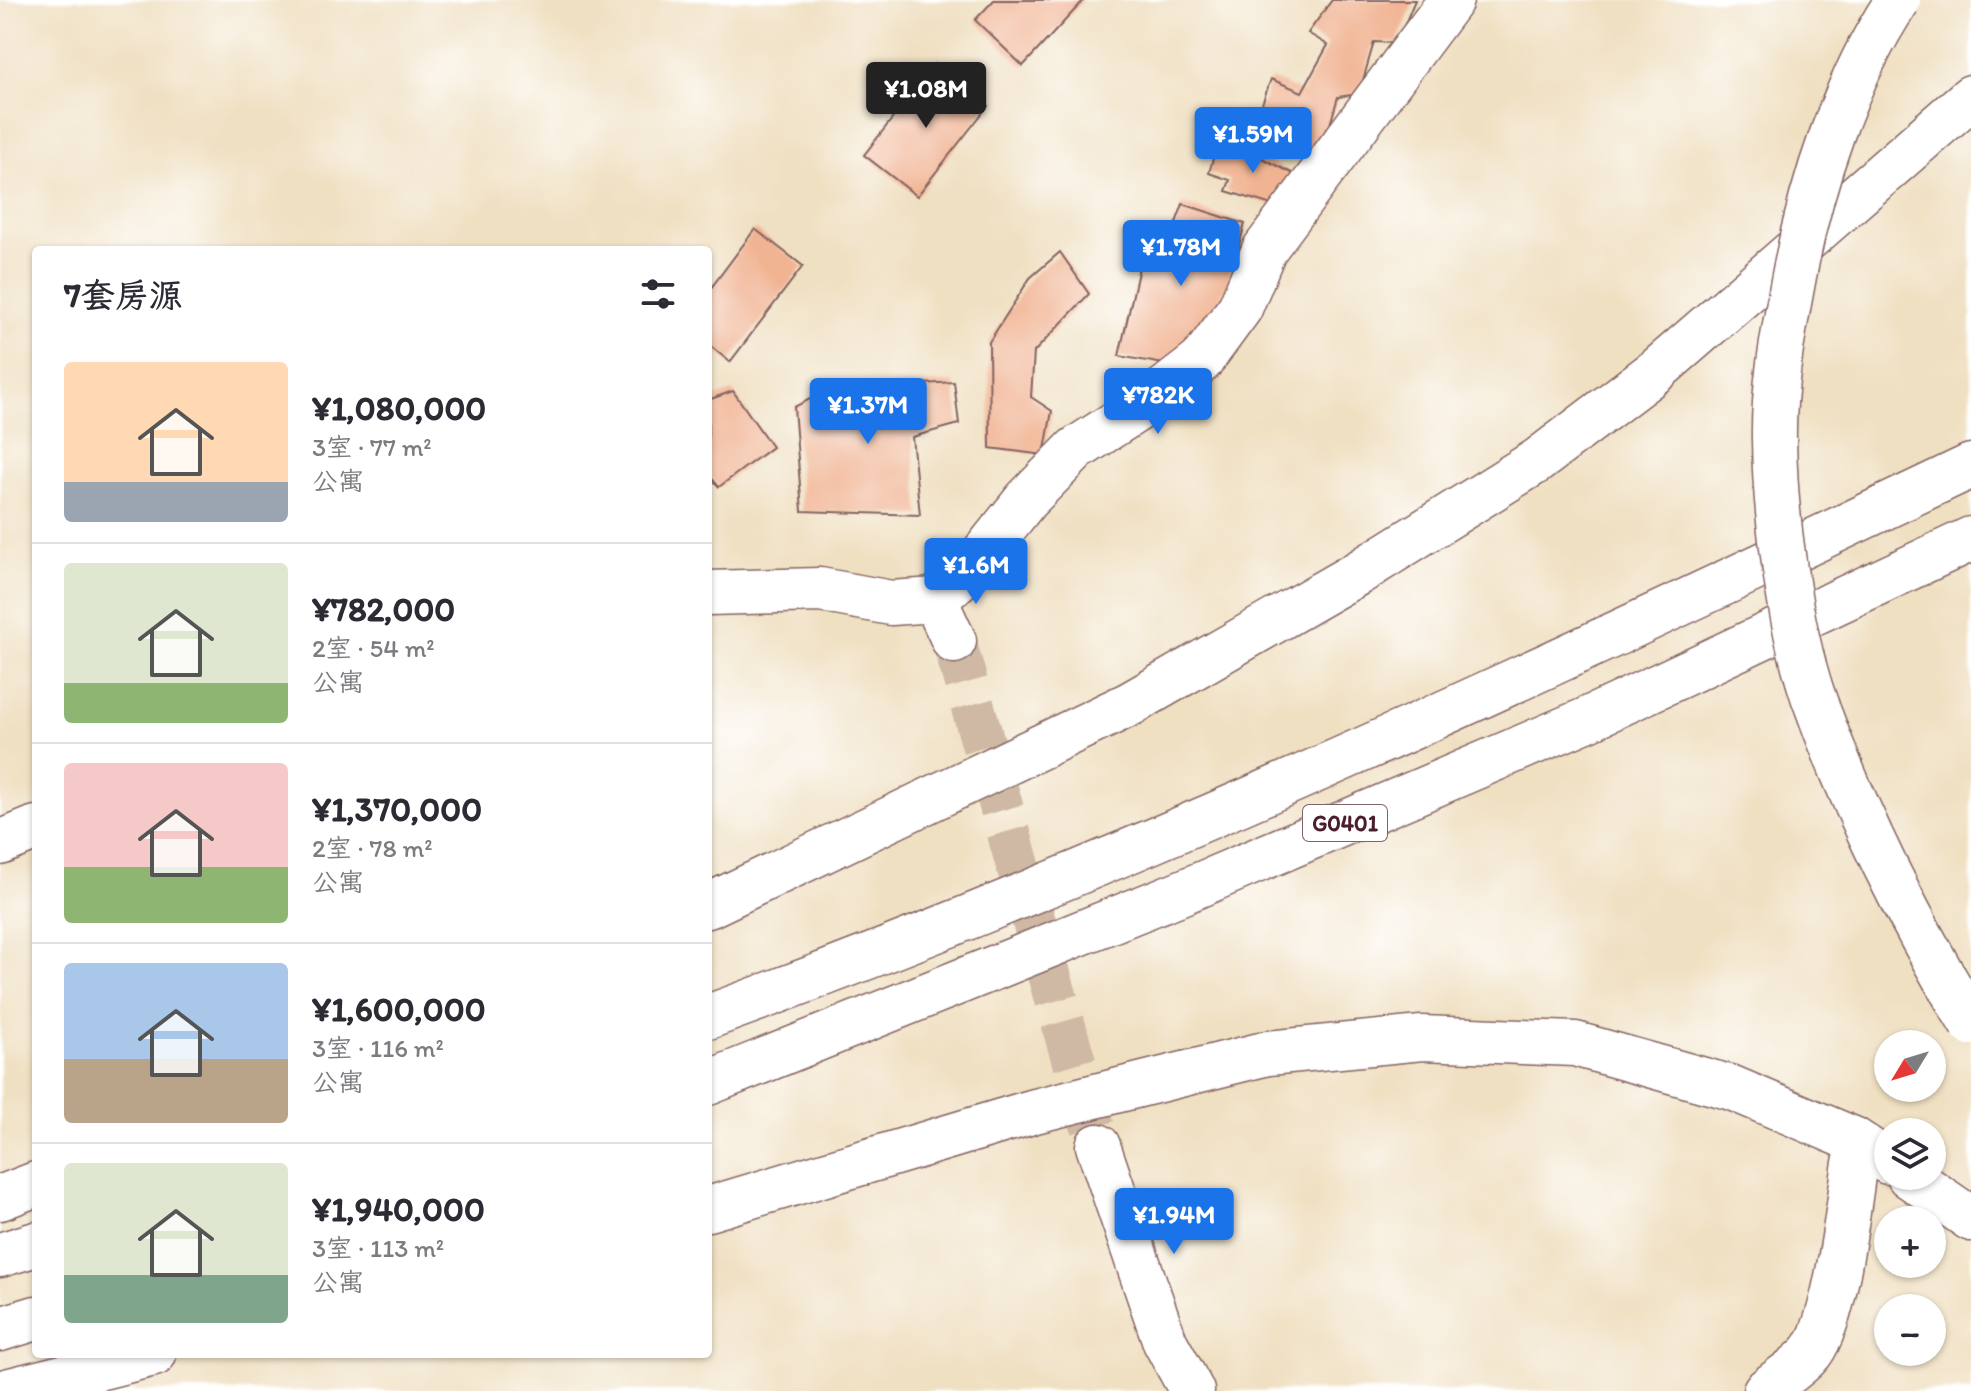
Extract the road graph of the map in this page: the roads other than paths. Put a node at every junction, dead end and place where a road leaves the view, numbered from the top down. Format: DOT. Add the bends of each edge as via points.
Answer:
graph roads {
  1 [pos="1451,0"];
  2 [pos="1898,0"];
  3 [pos="1971,97"];
  4 [pos="1958,472"];
  5 [pos="1971,539"];
  6 [pos="712,593"];
  7 [pos="935,600"];
  8 [pos="954,641"];
  9 [pos="32,830"];
  10 [pos="0,843"];
  11 [pos="712,904"];
  12 [pos="712,1016"];
  13 [pos="1971,1023"];
  14 [pos="712,1081"];
  15 [pos="1098,1146"];
  16 [pos="1871,1163"];
  17 [pos="32,1186"];
  18 [pos="1929,1190"];
  19 [pos="0,1198"];
  20 [pos="712,1208"];
  21 [pos="1971,1219"];
  22 [pos="32,1245"];
  23 [pos="0,1255"];
  24 [pos="32,1319"];
  25 [pos="0,1329"];
  26 [pos="138,1358"];
  27 [pos="6,1391"];
  28 [pos="1192,1391"];
  29 [pos="1765,1391"];
  1 -- 7 [label="main road" via="1264,250 1240,308 1201,361 1076,449 975,564"];
  2 -- 13 [label="main road, bridge" via="1833,133 1806,211 1778,363 1774,439 1788,588 1813,694 1867,826"];
  3 -- 11 [label="main road" via="1657,370 1537,461 1358,573 1130,704"];
  4 -- 12 [label="main road, G0401" via="1578,654 1228,810"];
  5 -- 14 [label="main road, G0401" via="1586,720 1185,891"];
  6 -- 7 [label="main road" via="820,590 891,603"];
  7 -- 8 [label="main road"];
  9 -- 10 [label="main road"];
  15 -- 28 [label="main road" via="1165,1342"];
  16 -- 20 [label="main road" via="1853,1139 1732,1088 1575,1044 1422,1038 1268,1053 1035,1111"];
  16 -- 29 [label="main road" via="1820,1337 1810,1355"];
  17 -- 19 [label="main road"];
  18 -- 21 [label="main road"];
  22 -- 23 [label="main road"];
  24 -- 25 [label="main road"];
  26 -- 27 [label="main road"];
}
